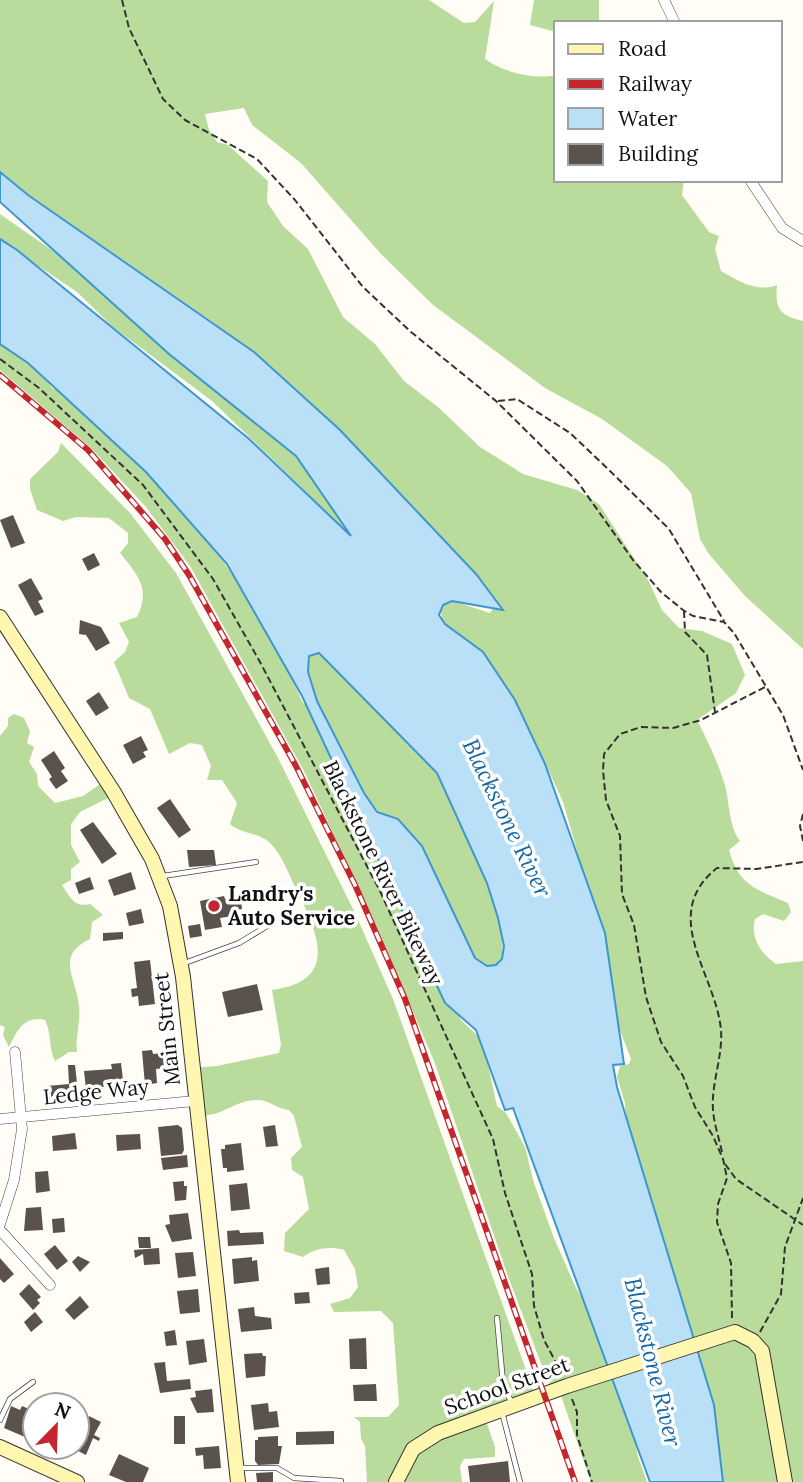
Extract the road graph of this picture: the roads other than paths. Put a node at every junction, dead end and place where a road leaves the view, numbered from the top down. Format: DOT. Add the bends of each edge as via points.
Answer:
graph roads {
  1 [pos="664,0"];
  2 [pos="674,21"];
  3 [pos="751,182"];
  4 [pos="803,241"];
  5 [pos="0,617"];
  6 [pos="256,863"];
  7 [pos="160,876"];
  8 [pos="272,923"];
  9 [pos="181,964"];
  10 [pos="15,1052"];
  11 [pos="195,1101"];
  12 [pos="0,1119"];
  13 [pos="23,1119"];
  14 [pos="0,1224"];
  15 [pos="0,1230"];
  16 [pos="50,1285"];
  17 [pos="496,1318"];
  18 [pos="33,1382"];
  19 [pos="502,1412"];
  20 [pos="0,1420"];
  21 [pos="0,1447"];
  22 [pos="237,1475"];
  23 [pos="341,1481"];
  24 [pos="77,1482"];
  25 [pos="396,1482"];
  26 [pos="520,1482"];
  27 [pos="785,1482"];
  1 -- 2 [label="street"];
  3 -- 4 [label="street" via="782,228"];
  5 -- 7 [label="street, Main Street" via="113,791"];
  6 -- 7 [label="lane"];
  7 -- 9 [label="street, Main Street"];
  8 -- 9 [label="lane" via="239,943"];
  9 -- 11 [label="street, Main Street"];
  10 -- 13 [label="street"];
  11 -- 13 [label="street, Ledge Way"];
  11 -- 22 [label="street, Main Street"];
  12 -- 13 [label="street, Ledge Way"];
  13 -- 14 [label="street" via="14,1180"];
  15 -- 16 [label="street"];
  17 -- 19 [label="lane"];
  18 -- 20 [label="lane" via="10,1399"];
  19 -- 25 [label="street, School Street" via="442,1432 413,1449"];
  19 -- 26 [label="lane"];
  19 -- 27 [label="street, School Street" via="734,1332 754,1341 762,1351"];
  21 -- 24 [label="street"];
  22 -- 23 [label="lane" via="277,1468 294,1478"];
}
